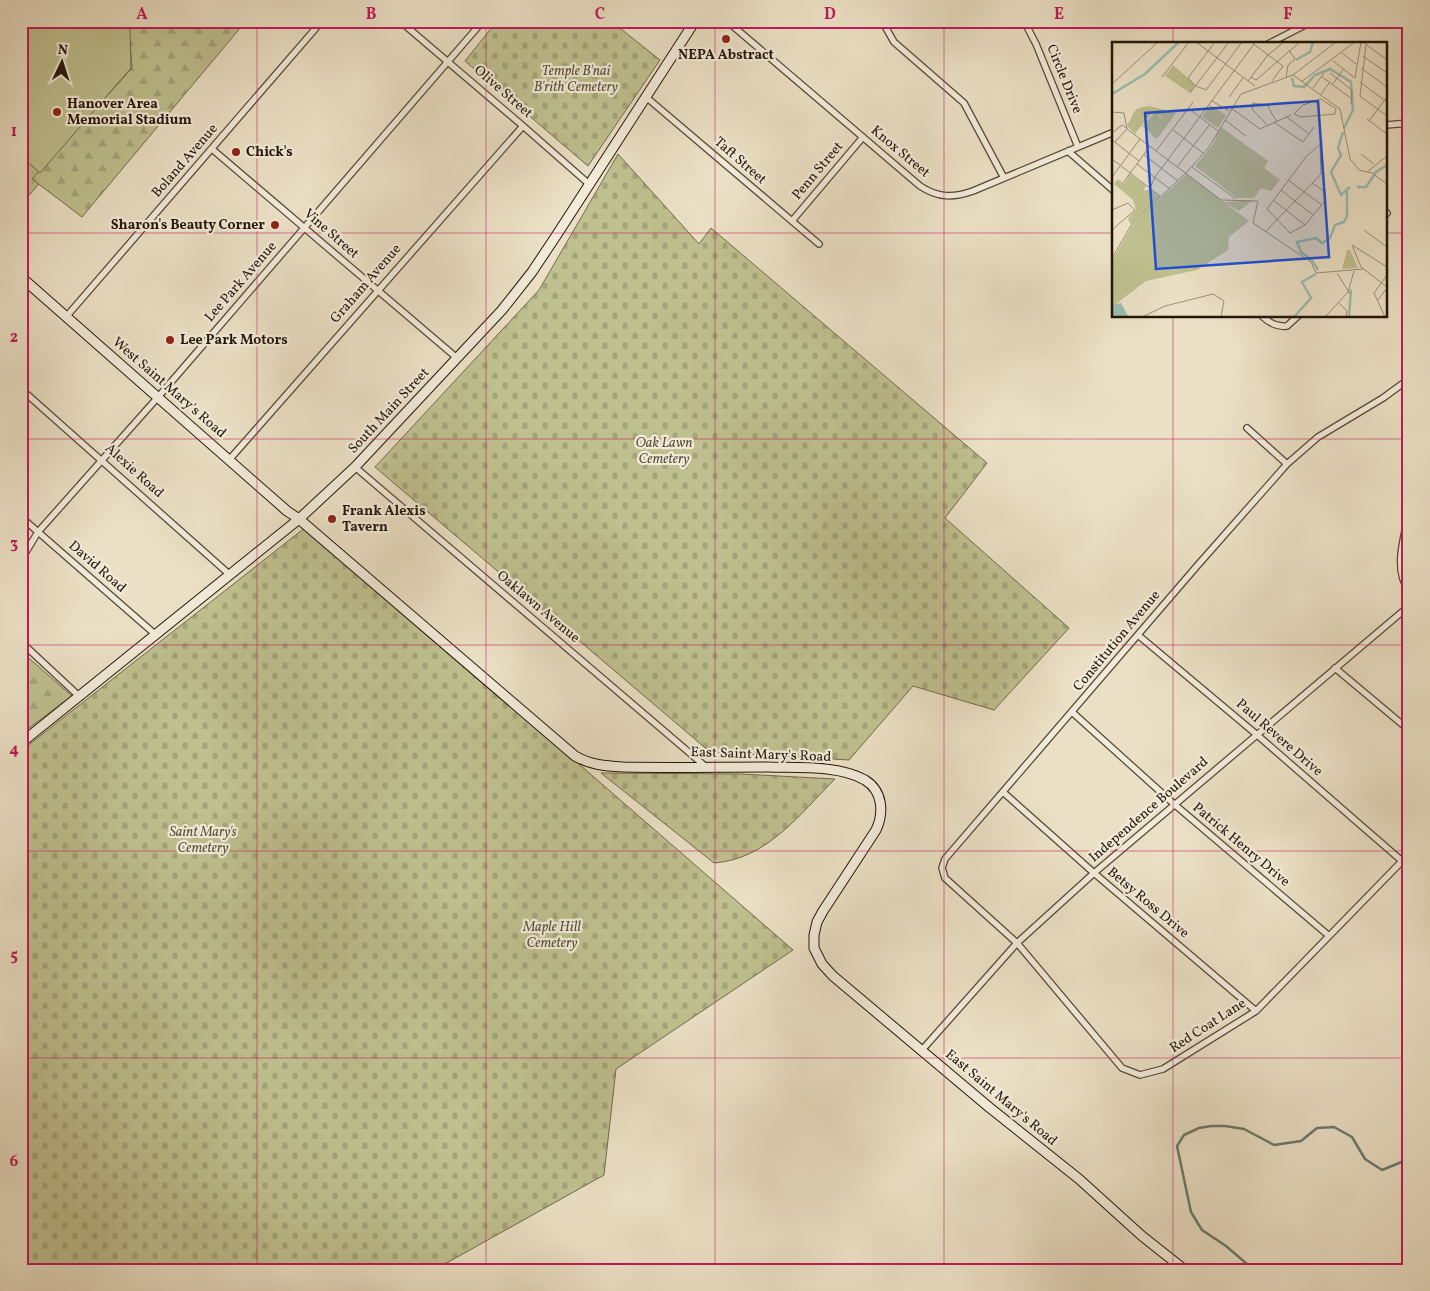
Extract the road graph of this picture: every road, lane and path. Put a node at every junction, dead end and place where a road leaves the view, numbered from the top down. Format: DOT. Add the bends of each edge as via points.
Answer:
graph roads {
  1 [pos="322,21"];
  2 [pos="400,21"];
  3 [pos="483,21"];
  4 [pos="726,21"];
  5 [pos="882,21"];
  6 [pos="1024,21"];
  7 [pos="1313,21"];
  8 [pos="690,23"];
  9 [pos="1272,42"];
  10 [pos="448,62"];
  11 [pos="646,96"];
  12 [pos="1409,123"];
  13 [pos="1388,125"];
  14 [pos="523,126"];
  15 [pos="1112,133"];
  16 [pos="863,137"];
  17 [pos="1078,147"];
  18 [pos="212,149"];
  19 [pos="1068,152"];
  20 [pos="1004,178"];
  21 [pos="589,184"];
  22 [pos="1112,189"];
  23 [pos="792,222"];
  24 [pos="305,228"];
  25 [pos="819,244"];
  26 [pos="21,277"];
  27 [pos="377,290"];
  28 [pos="66,317"];
  29 [pos="1265,318"];
  30 [pos="1296,318"];
  31 [pos="457,358"];
  32 [pos="1409,378"];
  33 [pos="21,389"];
  34 [pos="159,396"];
  35 [pos="1247,428"];
  36 [pos="102,459"];
  37 [pos="229,460"];
  38 [pos="1288,464"];
  39 [pos="355,467"];
  40 [pos="1409,513"];
  41 [pos="21,517"];
  42 [pos="299,519"];
  43 [pos="38,532"];
  44 [pos="21,560"];
  45 [pos="230,574"];
  46 [pos="1409,592"];
  47 [pos="1409,606"];
  48 [pos="156,635"];
  49 [pos="1138,635"];
  50 [pos="21,642"];
  51 [pos="1335,668"];
  52 [pos="80,697"];
  53 [pos="1072,712"];
  54 [pos="1409,730"];
  55 [pos="1256,734"];
  56 [pos="21,743"];
  57 [pos="705,766"];
  58 [pos="1003,792"];
  59 [pos="1174,804"];
  60 [pos="1409,854"];
  61 [pos="1402,861"];
  62 [pos="1094,873"];
  63 [pos="1328,935"];
  64 [pos="1017,943"];
  65 [pos="1256,1011"];
  66 [pos="922,1050"];
  67 [pos="1186,1270"];
  1 -- 18 [label="street, Boland Avenue"];
  2 -- 10 [label="street, Olive Street"];
  3 -- 10 [label="street, Lee Park Avenue"];
  4 -- 16 [label="street, Knox Street"];
  5 -- 20 [label="street" via="894,42 964,103"];
  6 -- 17 [label="street, Circle Drive"];
  7 -- 9 [label="street"];
  8 -- 11 [label="street, South Main Street"];
  10 -- 14 [label="street, Olive Street"];
  10 -- 24 [label="street, Lee Park Avenue"];
  11 -- 21 [label="street, South Main Street"];
  11 -- 23 [label="street, Taft Street"];
  12 -- 13 [label="street"];
  14 -- 21 [label="street, Olive Street"];
  14 -- 27 [label="street, Graham Avenue"];
  15 -- 17 [label="street, Knox Street"];
  16 -- 20 [label="street, Knox Street" via="920,186 938,196 960,196"];
  16 -- 23 [label="street, Penn Street"];
  17 -- 19 [label="street, Knox Street"];
  18 -- 24 [label="street, Vine Street"];
  18 -- 28 [label="street, Boland Avenue"];
  19 -- 20 [label="street, Knox Street"];
  19 -- 22 [label="street"];
  21 -- 31 [label="street, South Main Street" via="532,272"];
  23 -- 25 [label="street, Taft Street"];
  24 -- 27 [label="street, Vine Street"];
  24 -- 34 [label="street, Lee Park Avenue"];
  26 -- 28 [label="street, West Saint Mary's Road"];
  27 -- 31 [label="street, Vine Street"];
  27 -- 37 [label="street, Graham Avenue"];
  28 -- 34 [label="street, West Saint Mary's Road"];
  29 -- 30 [label="street" via="1280,326 1287,326"];
  31 -- 39 [label="street, South Main Street"];
  32 -- 38 [label="street, Constitution Avenue" via="1383,398 1318,437"];
  33 -- 36 [label="street, Alexie Road"];
  34 -- 36 [label="street, Lee Park Avenue"];
  34 -- 37 [label="street, West Saint Mary's Road"];
  35 -- 38 [label="street"];
  36 -- 43 [label="street, Lee Park Avenue"];
  36 -- 45 [label="street, Alexie Road"];
  37 -- 42 [label="street, West Saint Mary's Road"];
  38 -- 49 [label="street, Constitution Avenue"];
  39 -- 42 [label="street, South Main Street"];
  39 -- 57 [label="street, Oaklawn Avenue"];
  40 -- 46 [label="street" via="1400,555 1400,572"];
  41 -- 43 [label="street, David Road"];
  42 -- 45 [label="street, South Main Street"];
  42 -- 57 [label="street, East Saint Mary's Road" via="583,761 604,766"];
  43 -- 44 [label="street, Lee Park Avenue"];
  43 -- 48 [label="street, David Road"];
  45 -- 48 [label="street, South Main Street"];
  47 -- 51 [label="street, Independence Boulevard"];
  48 -- 52 [label="street, South Main Street"];
  49 -- 53 [label="street, Constitution Avenue"];
  49 -- 55 [label="street, Paul Revere Drive"];
  50 -- 52 [label="street"];
  51 -- 54 [label="street"];
  51 -- 55 [label="street, Independence Boulevard"];
  52 -- 56 [label="street, South Main Street"];
  53 -- 58 [label="street, Constitution Avenue"];
  53 -- 59 [label="street, Patrick Henry Drive"];
  55 -- 59 [label="street, Independence Boulevard"];
  55 -- 61 [label="street, Paul Revere Drive"];
  57 -- 66 [label="street, East Saint Mary's Road" via="813,768 846,772 865,780 877,791 881,819 823,911 816,929 814,948 833,976"];
  58 -- 62 [label="street, Betsy Ross Drive"];
  58 -- 64 [label="street, Constitution Avenue" via="945,859 942,868 945,878"];
  59 -- 62 [label="street, Independence Boulevard"];
  59 -- 63 [label="street, Patrick Henry Drive"];
  60 -- 61 [label="street, Red Coat Lane"];
  61 -- 63 [label="street, Red Coat Lane"];
  62 -- 64 [label="street, Independence Boulevard"];
  62 -- 65 [label="street, Betsy Ross Drive"];
  63 -- 65 [label="street, Red Coat Lane"];
  64 -- 65 [label="street, Red Coat Lane" via="1122,1068 1140,1075 1163,1069"];
  64 -- 66 [label="street, Independence Boulevard"];
  66 -- 67 [label="street, East Saint Mary's Road"];
}
